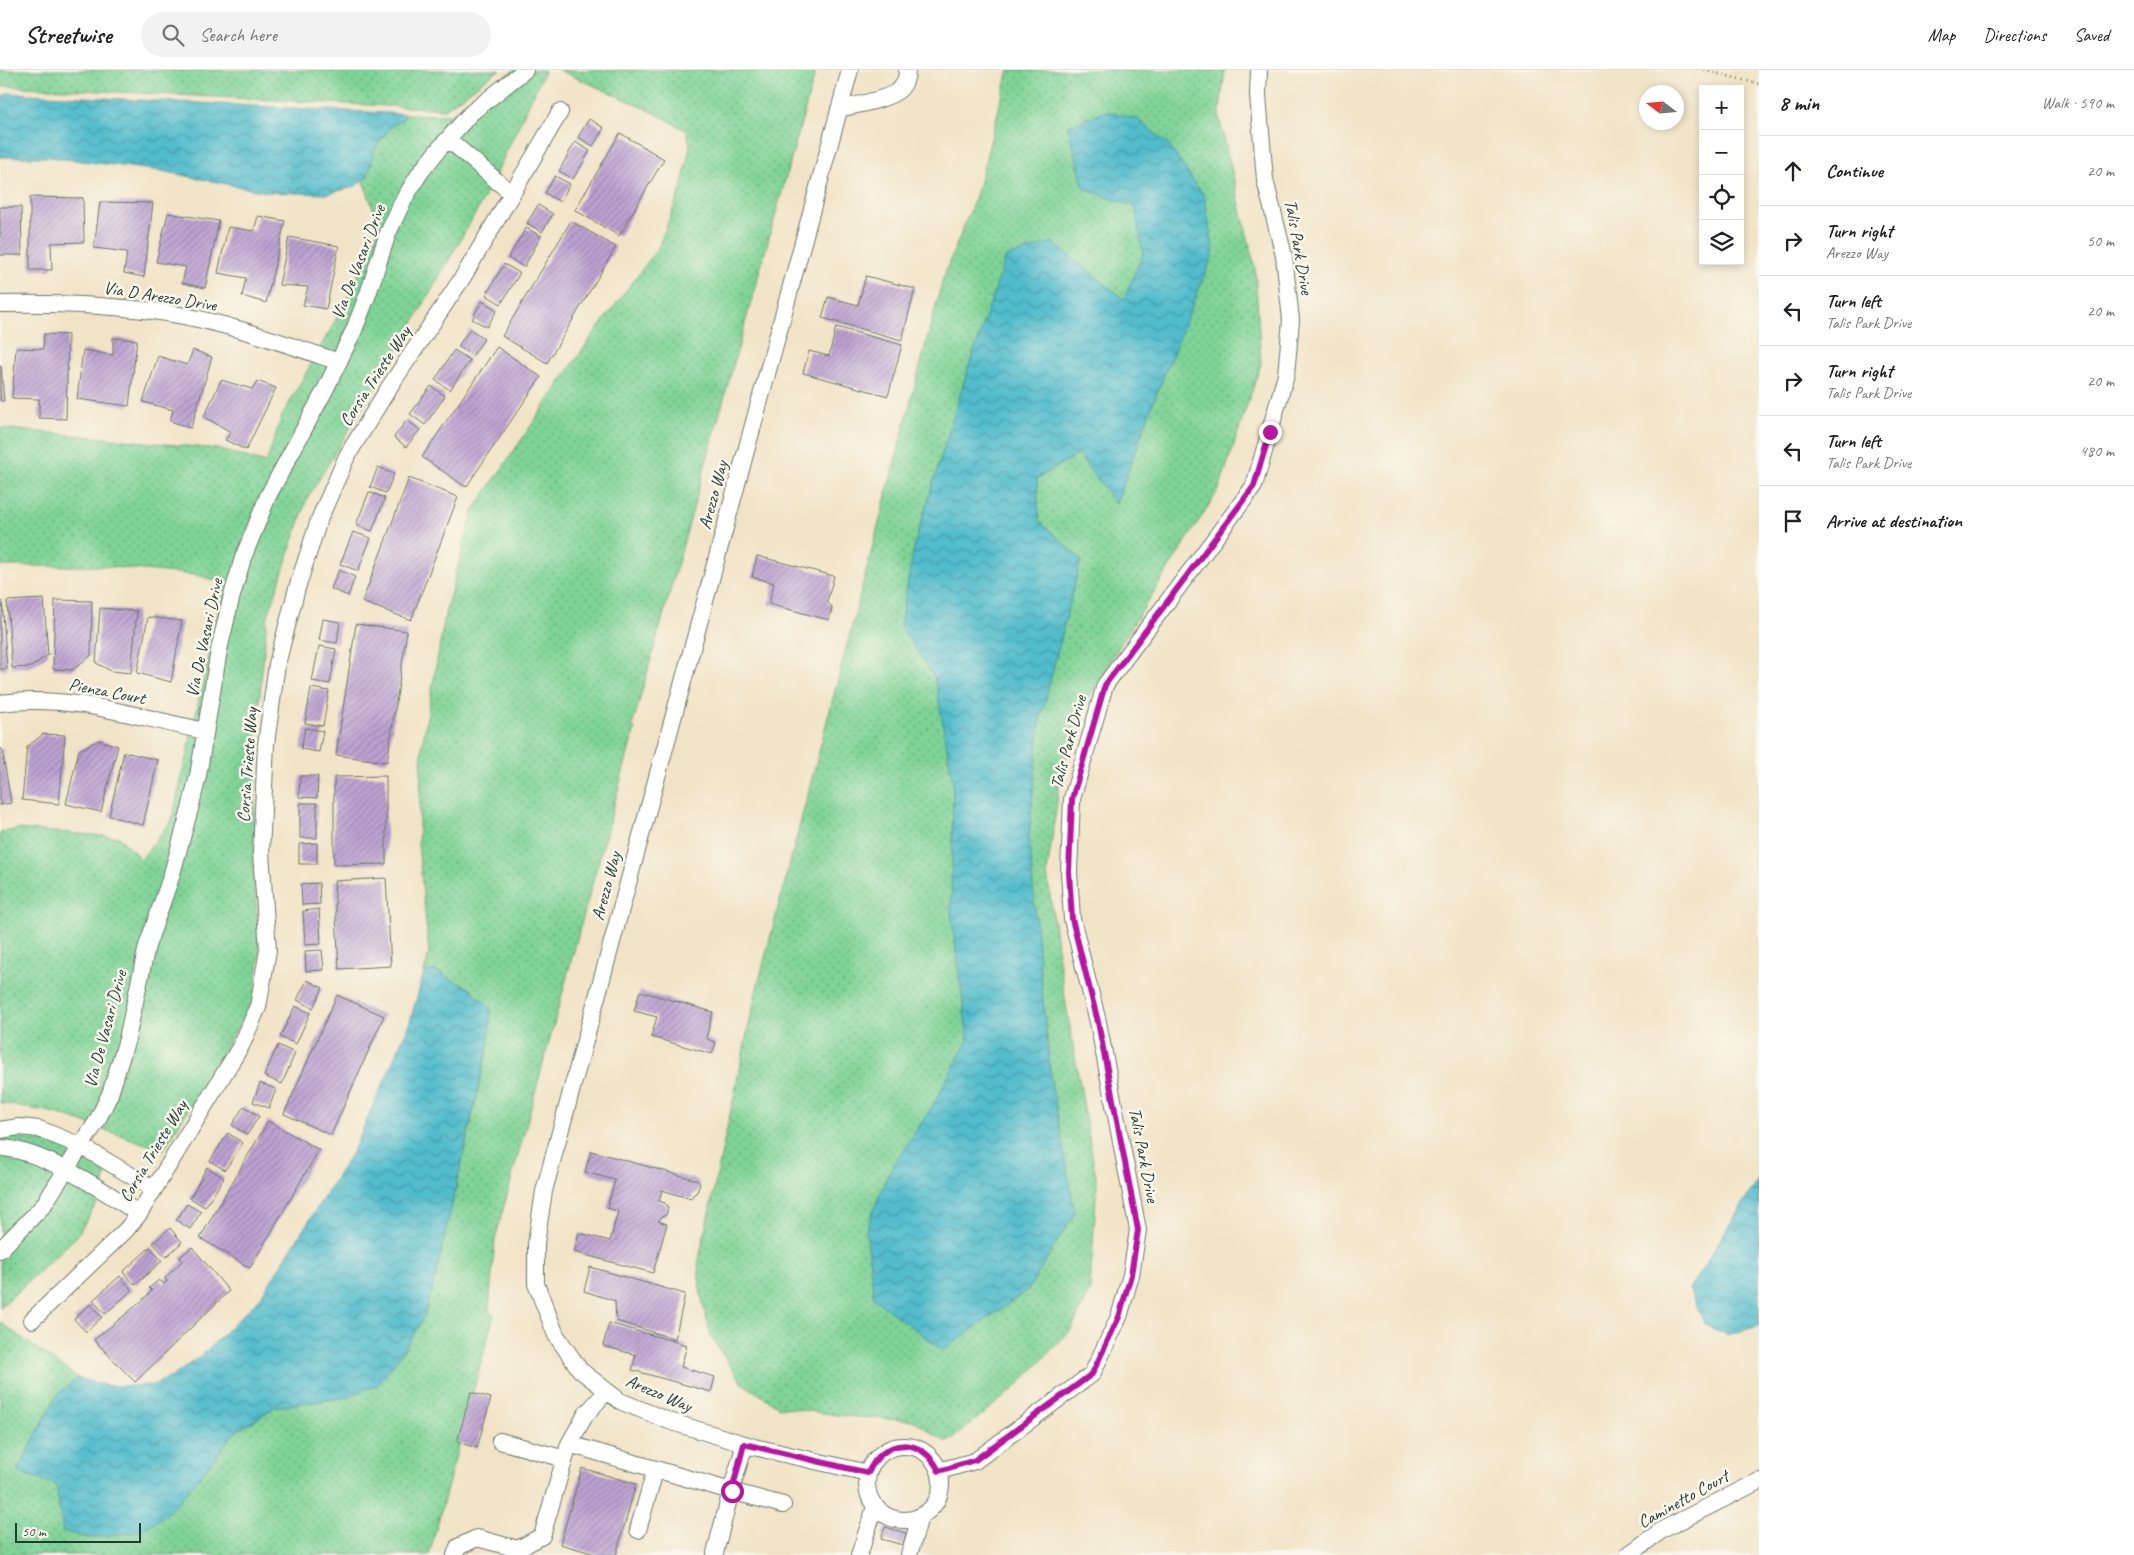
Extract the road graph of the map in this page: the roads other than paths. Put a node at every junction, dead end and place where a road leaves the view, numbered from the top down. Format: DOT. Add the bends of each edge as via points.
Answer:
graph roads {
  1 [pos="525,70"];
  2 [pos="850,70"];
  3 [pos="908,70"];
  4 [pos="1259,70"];
  5 [pos="839,109"];
  6 [pos="560,112"];
  7 [pos="448,139"];
  8 [pos="512,194"];
  9 [pos="0,304"];
  10 [pos="339,362"];
  11 [pos="0,703"];
  12 [pos="205,731"];
  13 [pos="0,1130"];
  14 [pos="81,1146"];
  15 [pos="0,1148"];
  16 [pos="65,1171"];
  17 [pos="154,1189"];
  18 [pos="139,1214"];
  19 [pos="0,1250"];
  20 [pos="32,1320"];
  21 [pos="607,1391"];
  22 [pos="500,1442"];
  23 [pos="744,1444"];
  24 [pos="567,1452"];
  25 [pos="655,1470"];
  26 [pos="939,1471"];
  27 [pos="868,1473"];
  28 [pos="1759,1481"];
  29 [pos="732,1491"];
  30 [pos="783,1505"];
  31 [pos="875,1507"];
  32 [pos="920,1517"];
  33 [pos="638,1530"];
  34 [pos="715,1553"];
  35 [pos="455,1555"];
  36 [pos="859,1555"];
  37 [pos="909,1555"];
  38 [pos="1628,1555"];
  1 -- 7 [label="street, Via De Vasari Drive" via="471,113"];
  2 -- 5 [label="street, Arezzo Way"];
  3 -- 5 [label="street" via="900,89"];
  4 -- 26 [label="street, Talis Park Drive" via="1265,180 1284,256 1291,320 1286,375 1254,486 1105,685 1072,799 1069,872 1072,919 1098,1022 1138,1230 1131,1275 1119,1317 1092,1374 975,1460"];
  5 -- 21 [label="street, Arezzo Way" via="544,1191 536,1244 536,1284 556,1335 580,1370"];
  6 -- 8 [label="street, Corsia Trieste Way"];
  7 -- 8 [label="street"];
  7 -- 10 [label="street, Via De Vasari Drive" via="404,199"];
  8 -- 17 [label="street, Corsia Trieste Way" via="463,277 390,386 348,456 319,520 277,664 266,744 261,853 268,950 258,1007 242,1044"];
  9 -- 10 [label="street, Via D Arezzo Drive" via="82,304 168,314 270,340"];
  10 -- 12 [label="street, Via De Vasari Drive" via="268,496 243,558 221,642"];
  11 -- 12 [label="street, Pienza Court" via="40,701 100,706"];
  12 -- 14 [label="street, Via De Vasari Drive" via="192,800 171,877 147,946 127,1039 110,1094"];
  13 -- 14 [label="street" via="19,1127 39,1129"];
  14 -- 16 [label="street, Via De Vasari Drive"];
  14 -- 17 [label="street"];
  15 -- 16 [label="street" via="27,1153"];
  16 -- 18 [label="street" via="99,1187"];
  16 -- 19 [label="street, Via De Vasari Drive" via="43,1206"];
  17 -- 18 [label="street, Corsia Trieste Way"];
  18 -- 20 [label="street, Corsia Trieste Way"];
  21 -- 23 [label="street, Arezzo Way" via="636,1409"];
  21 -- 24 [label="street" via="586,1414"];
  22 -- 24 [label="street"];
  23 -- 27 [label="street, Arezzo Way"];
  23 -- 29 [label="street"];
  24 -- 25 [label="street"];
  24 -- 35 [label="street" via="542,1536 518,1549 477,1538 458,1547"];
  25 -- 29 [label="street"];
  25 -- 33 [label="street"];
  26 -- 27 [label="street" via="925,1452 903,1445 881,1453"];
  26 -- 32 [label="street" via="938,1498"];
  27 -- 31 [label="street" via="866,1485"];
  28 -- 38 [label="street, Caminetto Court" via="1662,1530"];
  29 -- 30 [label="street"];
  29 -- 34 [label="street"];
  31 -- 32 [label="street" via="895,1520"];
  31 -- 36 [label="street"];
  32 -- 37 [label="street"];
}
